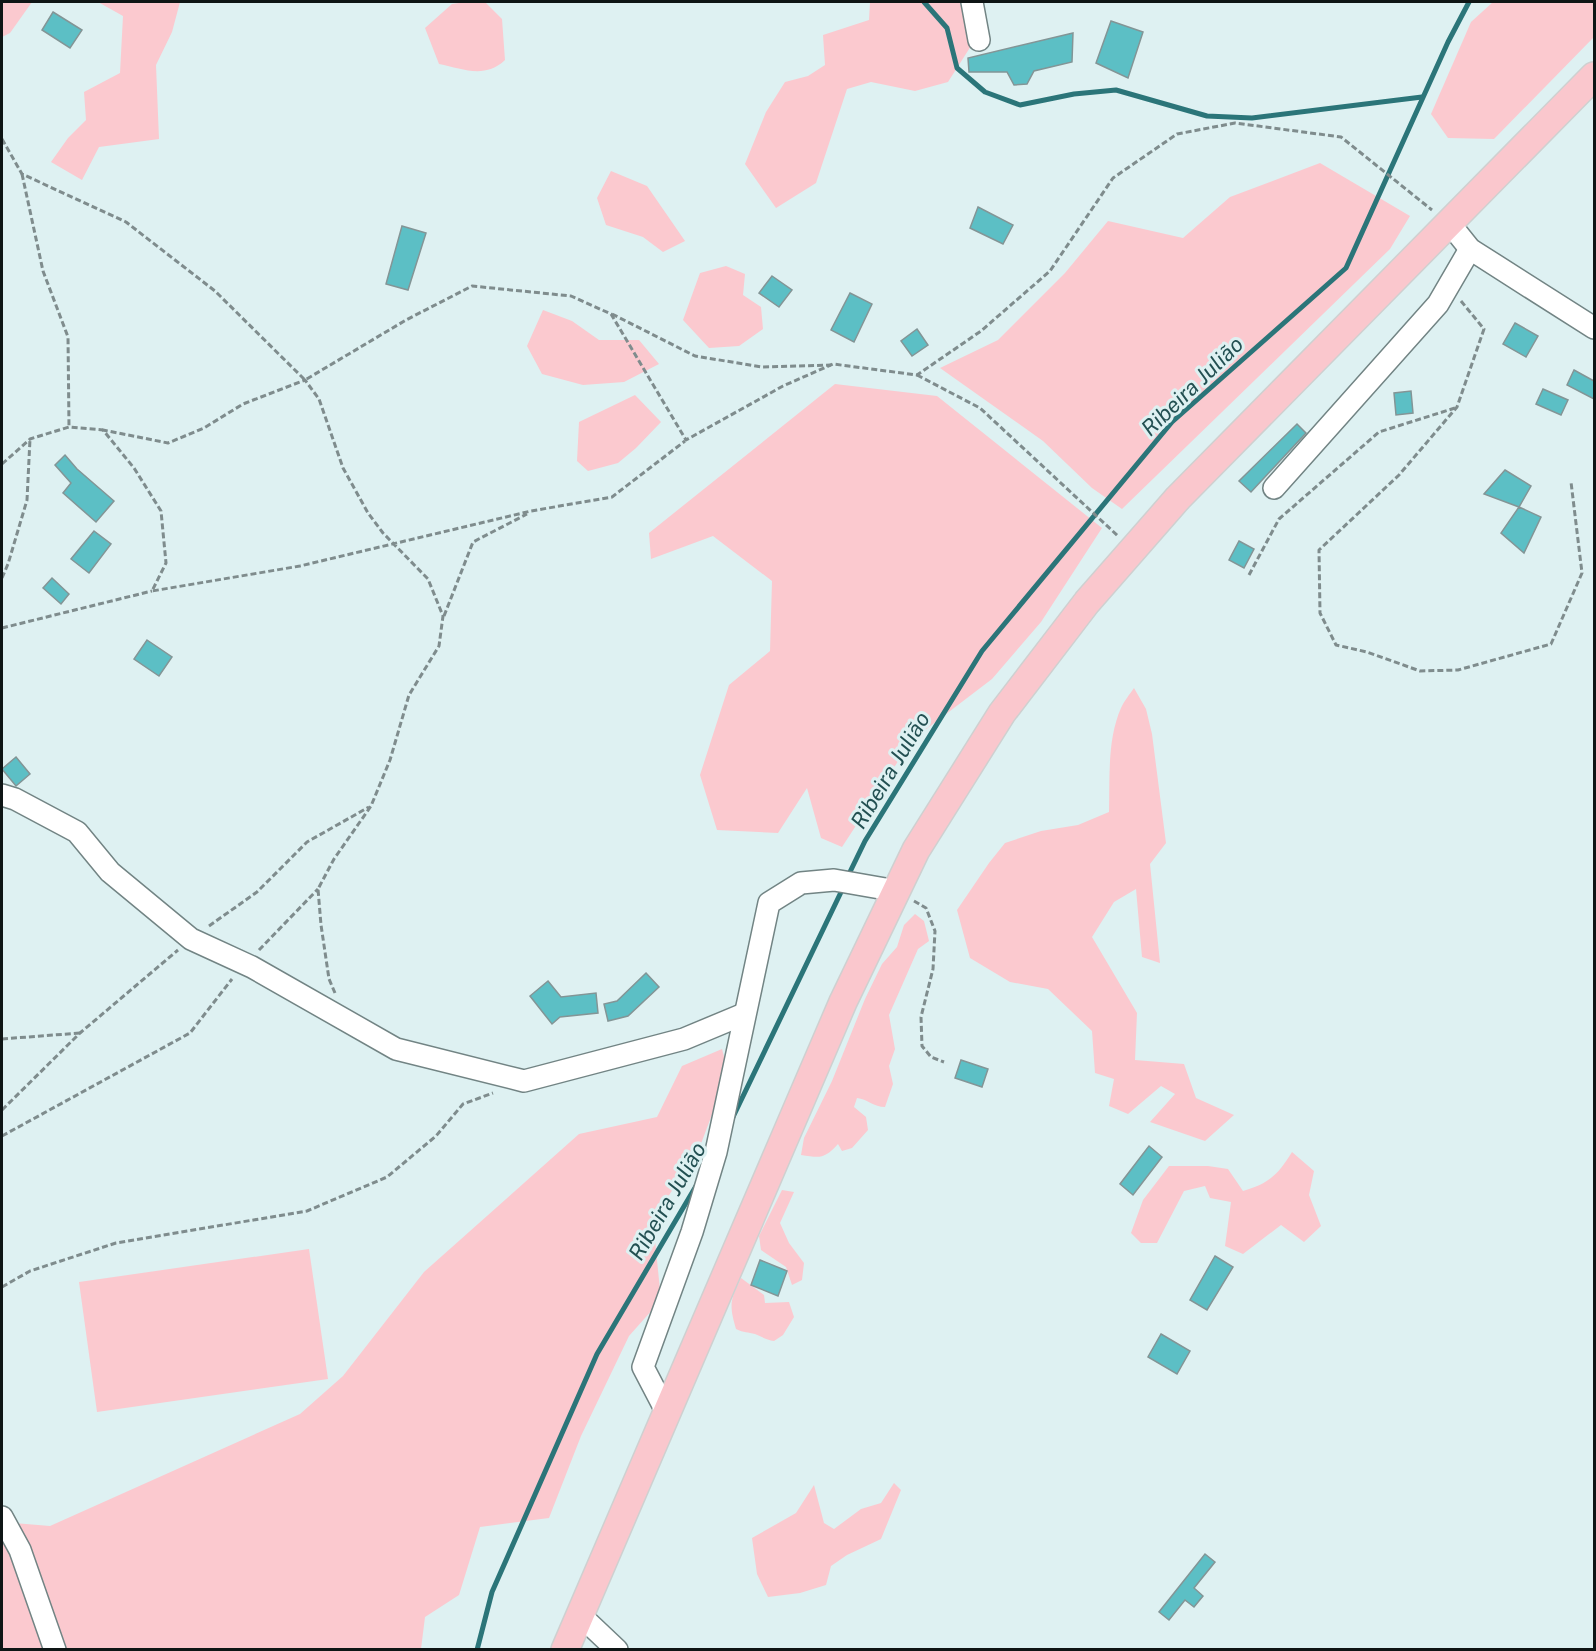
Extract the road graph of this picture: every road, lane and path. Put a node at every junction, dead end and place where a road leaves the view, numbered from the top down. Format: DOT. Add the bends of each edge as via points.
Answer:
graph roads {
  1 [pos="972,2"];
  2 [pos="979,40"];
  3 [pos="1594,76"];
  4 [pos="2,139"];
  5 [pos="22,174"];
  6 [pos="1450,224"];
  7 [pos="1470,249"];
  8 [pos="1448,287"];
  9 [pos="611,314"];
  10 [pos="1594,328"];
  11 [pos="833,364"];
  12 [pos="917,375"];
  13 [pos="305,380"];
  14 [pos="1457,407"];
  15 [pos="69,427"];
  16 [pos="103,430"];
  17 [pos="30,439"];
  18 [pos="686,440"];
  19 [pos="2,464"];
  20 [pos="1571,482"];
  21 [pos="1275,488"];
  22 [pos="531,511"];
  23 [pos="393,544"];
  24 [pos="1133,550"];
  25 [pos="1249,575"];
  26 [pos="2,578"];
  27 [pos="152,591"];
  28 [pos="443,616"];
  29 [pos="2,628"];
  30 [pos="2,795"];
  31 [pos="318,889"];
  32 [pos="897,891"];
  33 [pos="245,963"];
  34 [pos="744,1014"];
  35 [pos="347,1022"];
  36 [pos="80,1033"];
  37 [pos="2,1040"];
  38 [pos="944,1062"];
  39 [pos="493,1092"];
  40 [pos="2,1136"];
  41 [pos="2,1287"];
  42 [pos="667,1413"];
  43 [pos="2,1517"];
  44 [pos="580,1616"];
  45 [pos="55,1650"];
  46 [pos="565,1650"];
  47 [pos="617,1650"];
  1 -- 2 [label="street"];
  3 -- 6 [label="main road"];
  4 -- 5 [label="path"];
  5 -- 13 [label="path" via="126,222 215,291"];
  5 -- 15 [label="path" via="44,271 68,337"];
  6 -- 7 [label="street"];
  6 -- 12 [label="path" via="1341,137 1235,123 1177,134 1113,178 1050,271 981,331"];
  6 -- 24 [label="main road" via="1178,498"];
  7 -- 8 [label="street"];
  7 -- 10 [label="street"];
  8 -- 14 [label="path" via="1484,329"];
  8 -- 21 [label="street" via="1438,304"];
  9 -- 11 [label="path" via="695,356 762,367"];
  9 -- 13 [label="path" via="571,296 472,286"];
  9 -- 18 [label="path"];
  11 -- 12 [label="path"];
  11 -- 18 [label="path" via="783,386"];
  12 -- 24 [label="path" via="981,408"];
  13 -- 16 [label="path" via="243,404 204,428 168,443"];
  13 -- 23 [label="path" via="319,399 348,477 368,513"];
  14 -- 20 [label="path" via="1399,475 1319,550 1320,613 1336,645 1420,671 1458,670 1551,644 1582,573"];
  14 -- 25 [label="path" via="1379,432 1279,519"];
  15 -- 16 [label="path"];
  15 -- 17 [label="path"];
  16 -- 27 [label="path" via="134,468 161,511 166,563"];
  17 -- 19 [label="path"];
  17 -- 26 [label="path" via="27,500"];
  18 -- 22 [label="path" via="612,497"];
  22 -- 23 [label="path"];
  22 -- 28 [label="path" via="473,542"];
  23 -- 27 [label="path" via="300,566"];
  23 -- 28 [label="path" via="428,579"];
  24 -- 32 [label="main road" via="1087,602 1002,713 916,850"];
  27 -- 29 [label="path"];
  28 -- 31 [label="path" via="439,646 409,695 390,760 371,806"];
  30 -- 33 [label="street" via="77,832 110,872 191,939"];
  31 -- 33 [label="path"];
  31 -- 35 [label="path" via="329,979"];
  32 -- 34 [label="street" via="834,880 801,883 769,903"];
  32 -- 38 [label="path" via="926,908 935,931 933,969 921,1017 922,1046 931,1058"];
  32 -- 42 [label="main road" via="843,1002"];
  33 -- 35 [label="street"];
  33 -- 40 [label="path" via="190,1033"];
  34 -- 35 [label="street" via="684,1039 524,1081 396,1049"];
  34 -- 42 [label="street" via="716,1152 644,1367"];
  36 -- 37 [label="path"];
  39 -- 41 [label="path" via="463,1104 436,1136 387,1177 306,1211 116,1243 30,1271"];
  42 -- 44 [label="main road"];
  43 -- 45 [label="street" via="20,1550"];
  44 -- 46 [label="main road"];
  44 -- 47 [label="street"];
}
